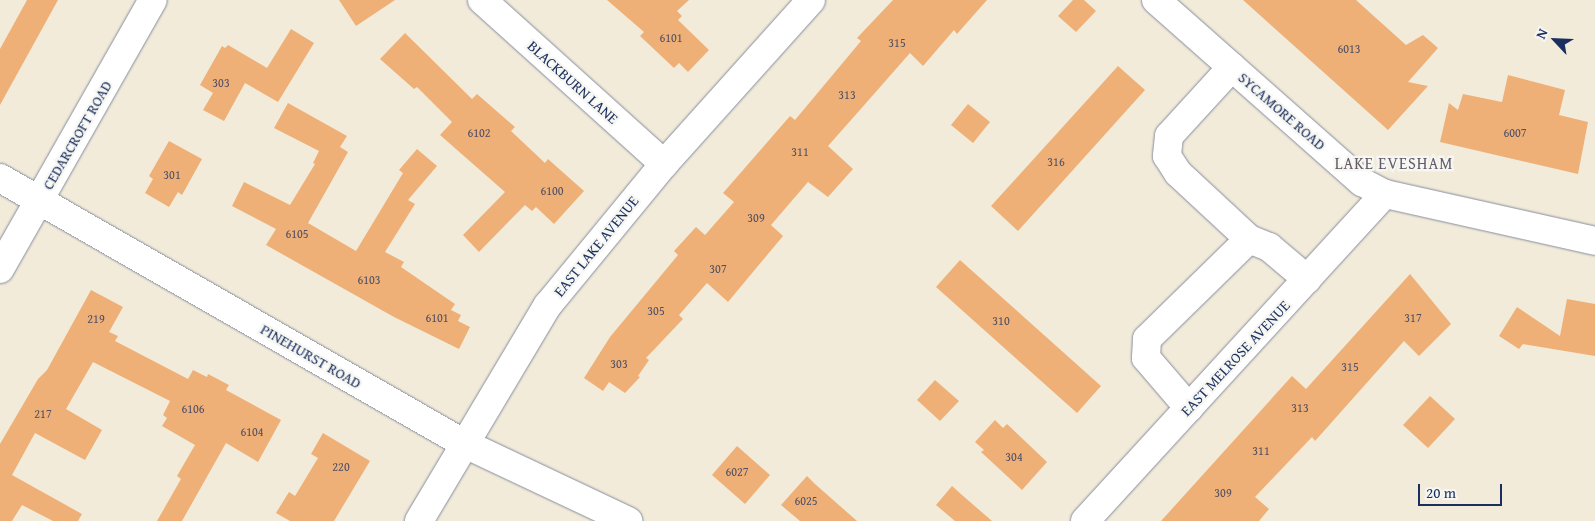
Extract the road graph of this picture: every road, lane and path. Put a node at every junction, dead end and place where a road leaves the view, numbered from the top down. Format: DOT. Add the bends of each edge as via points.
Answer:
graph roads {
  1 [pos="153,0"];
  2 [pos="482,0"];
  3 [pos="811,0"];
  4 [pos="1156,0"];
  5 [pos="1232,67"];
  6 [pos="664,164"];
  7 [pos="0,178"];
  8 [pos="1385,194"];
  9 [pos="39,200"];
  10 [pos="1249,239"];
  11 [pos="1595,241"];
  12 [pos="0,269"];
  13 [pos="1307,279"];
  14 [pos="1189,408"];
  15 [pos="463,443"];
  16 [pos="419,521"];
  17 [pos="628,521"];
  18 [pos="1085,521"];
  1 -- 9 [label="street, CEDARCROFT ROAD"];
  2 -- 6 [label="street, BLACKBURN LANE"];
  3 -- 6 [label="street, EAST LAKE AVENUE"];
  4 -- 5 [label="street, SYCAMORE ROAD"];
  5 -- 8 [label="street, SYCAMORE ROAD" via="1362,182"];
  5 -- 10 [label="street" via="1169,136 1168,156 1178,173"];
  6 -- 15 [label="street, EAST LAKE AVENUE" via="548,305"];
  7 -- 9 [label="street, PINEHURST ROAD"];
  8 -- 11 [label="street, SYCAMORE ROAD"];
  8 -- 13 [label="street, EAST MELROSE AVENUE"];
  9 -- 12 [label="street, CEDARCROFT ROAD"];
  9 -- 15 [label="street, PINEHURST ROAD"];
  10 -- 13 [label="street" via="1269,247"];
  10 -- 14 [label="street" via="1147,339 1146,358"];
  13 -- 14 [label="street, EAST MELROSE AVENUE"];
  14 -- 18 [label="street, EAST MELROSE AVENUE"];
  15 -- 16 [label="street, EAST LAKE AVENUE"];
  15 -- 17 [label="street, PINEHURST ROAD"];
}
